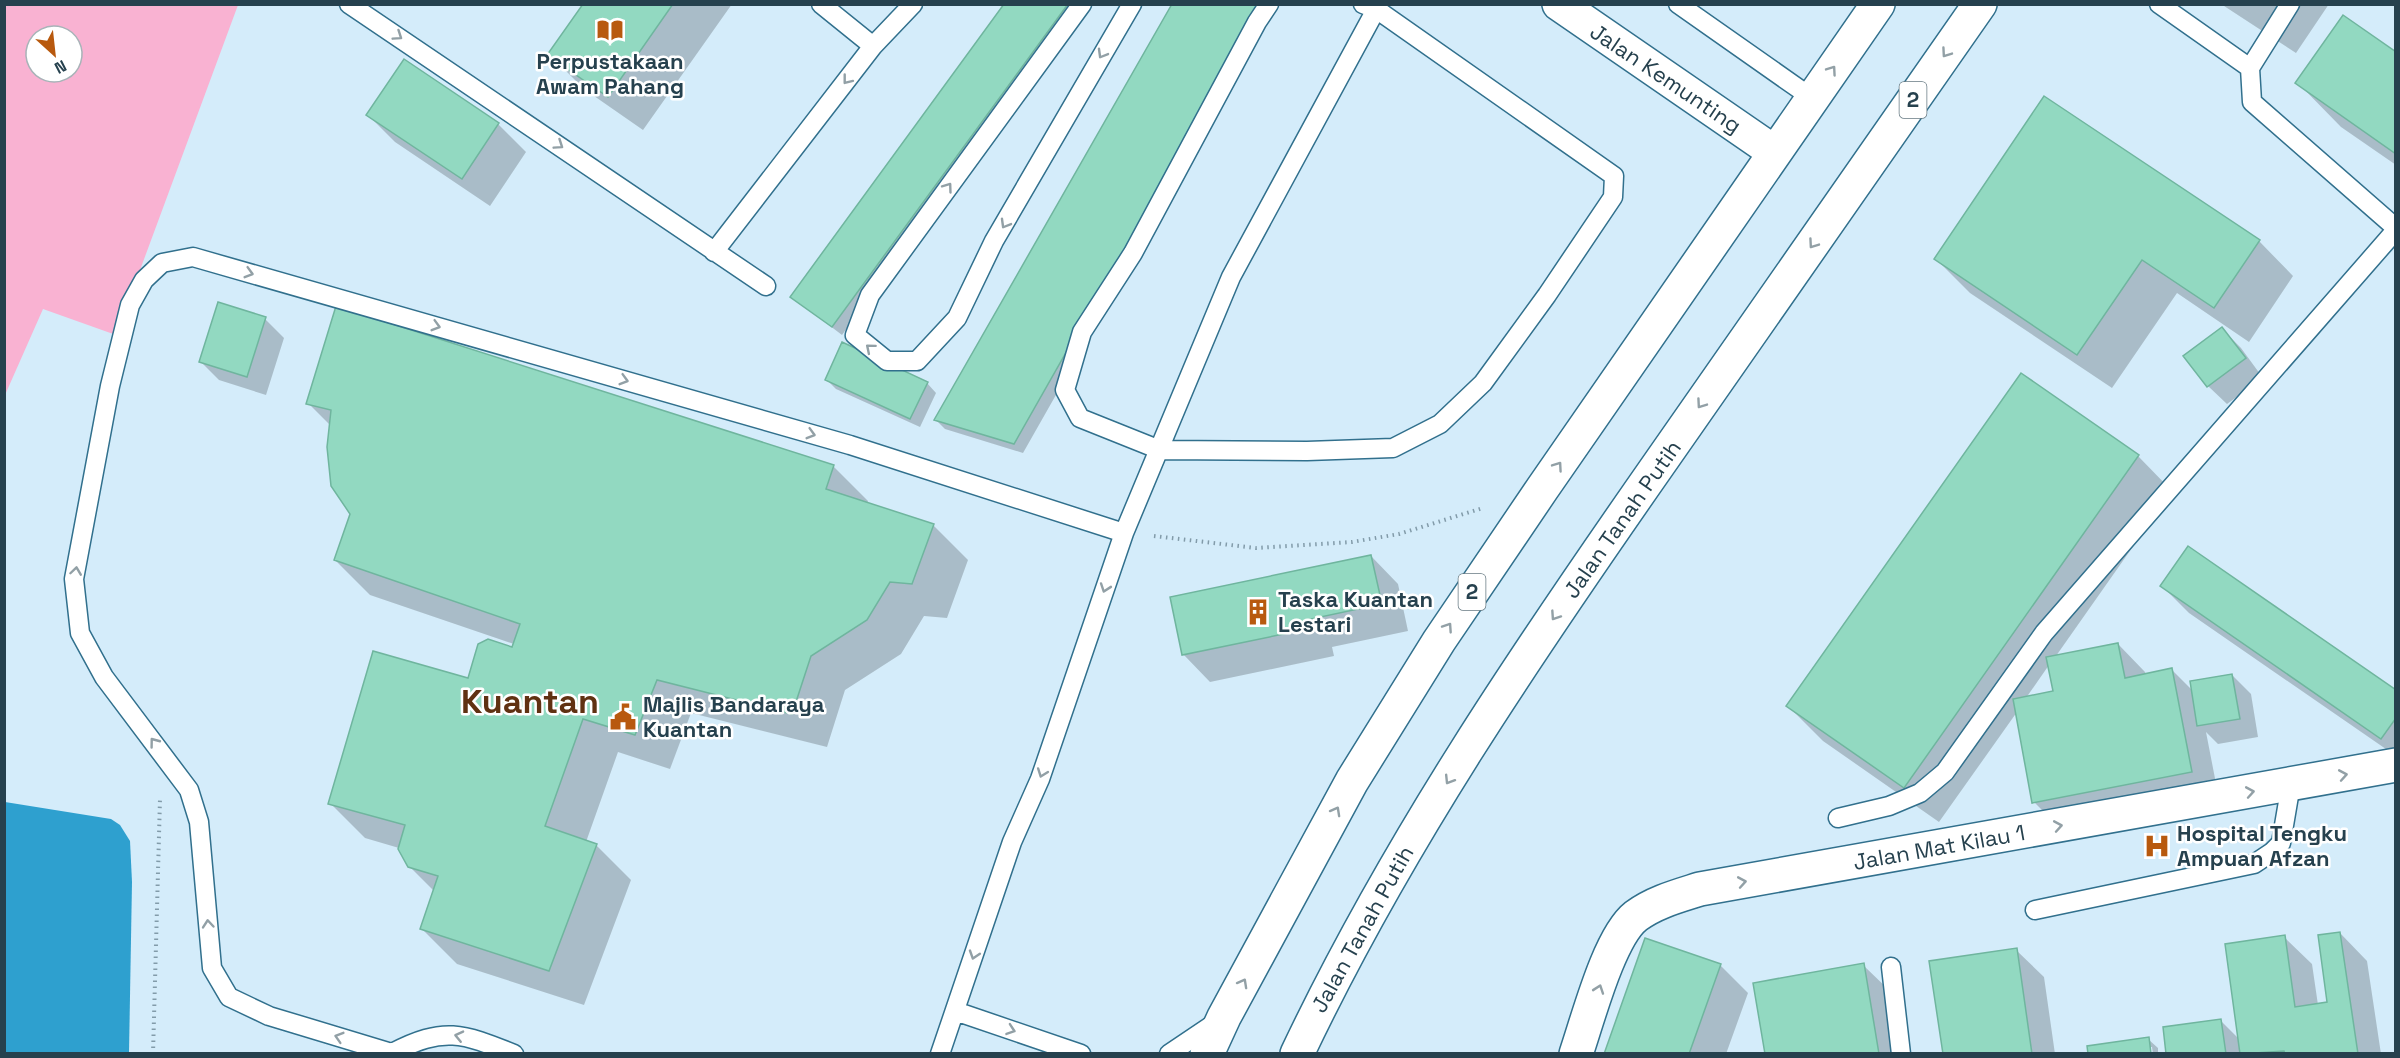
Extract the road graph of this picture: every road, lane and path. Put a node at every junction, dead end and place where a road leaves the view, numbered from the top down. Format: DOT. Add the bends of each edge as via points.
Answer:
graph roads {
  1 [pos="349,4"];
  2 [pos="821,4"];
  3 [pos="913,4"];
  4 [pos="1082,4"];
  5 [pos="1132,4"];
  6 [pos="1269,4"];
  7 [pos="1558,4"];
  8 [pos="1678,4"];
  9 [pos="1878,4"];
  10 [pos="1980,4"];
  11 [pos="2159,4"];
  12 [pos="2290,4"];
  13 [pos="1373,6"];
  14 [pos="873,46"];
  15 [pos="2250,68"];
  16 [pos="1812,98"];
  17 [pos="1774,152"];
  18 [pos="2396,229"];
  19 [pos="714,252"];
  20 [pos="766,286"];
  21 [pos="1160,450"];
  22 [pos="1486,507"];
  23 [pos="1124,533"];
  24 [pos="163,754"];
  25 [pos="2396,765"];
  26 [pos="2291,784"];
  27 [pos="1838,818"];
  28 [pos="2035,910"];
  29 [pos="1892,967"];
  30 [pos="955,1011"];
  31 [pos="1224,1017"];
  32 [pos="153,1053"];
  33 [pos="393,1053"];
  34 [pos="514,1053"];
  35 [pos="940,1053"];
  36 [pos="1081,1053"];
  37 [pos="1169,1053"];
  38 [pos="1207,1053"];
  39 [pos="1297,1053"];
  40 [pos="1576,1053"];
  41 [pos="1900,1053"];
  1 -- 19 [label="lane, one-way"];
  2 -- 14 [label="lane"];
  3 -- 14 [label="lane"];
  5 -- 4 [label="lane, one-way" via="994,241 957,318 917,361 886,361 855,335 870,295"];
  6 -- 21 [label="lane" via="1133,253 1082,332 1065,390 1080,418"];
  7 -- 17 [label="main road, Jalan Kemunting"];
  8 -- 16 [label="lane"];
  16 -- 9 [label="main road, 2, one-way"];
  10 -- 39 [label="main road, Jalan Tanah Putih / 2, one-way" via="1508,685 1397,861 1330,983"];
  11 -- 15 [label="lane"];
  12 -- 15 [label="lane"];
  13 -- 21 [label="lane" via="1231,277"];
  13 -- 21 [label="lane" via="1614,176 1613,197 1483,383 1440,424 1393,448"];
  14 -- 19 [label="lane, one-way"];
  15 -- 18 [label="lane" via="2252,102"];
  16 -- 17 [label="main road, 2"];
  31 -- 17 [label="main road, 2, one-way" via="1352,781 1439,640"];
  18 -- 27 [label="lane" via="2044,633 1945,772 1920,794"];
  19 -- 20 [label="lane"];
  21 -- 23 [label="lane"];
  22 -- 23 [label="path" via="1399,534 1352,542 1256,548"];
  24 -- 23 [label="lane, one-way" via="104,677 80,633 74,579 110,386 130,305 144,280 162,263 193,256 838,442"];
  23 -- 30 [label="lane, one-way"];
  24 -- 32 [label="path"];
  33 -- 24 [label="lane, one-way" via="269,1016 229,997 212,968 199,822 189,790"];
  26 -- 25 [label="main road, Jalan Mat Kilau 1, one-way"];
  26 -- 28 [label="lane" via="2281,843 2254,864"];
  40 -- 26 [label="main road, Jalan Mat Kilau 1, one-way" via="1615,943 1636,916 1668,898 1700,889"];
  29 -- 41 [label="lane"];
  30 -- 35 [label="lane"];
  30 -- 36 [label="lane, one-way"];
  31 -- 37 [label="lane"];
  31 -- 38 [label="main road, 2"];
  34 -- 33 [label="lane, one-way" via="448,1034 417,1040"];
}
